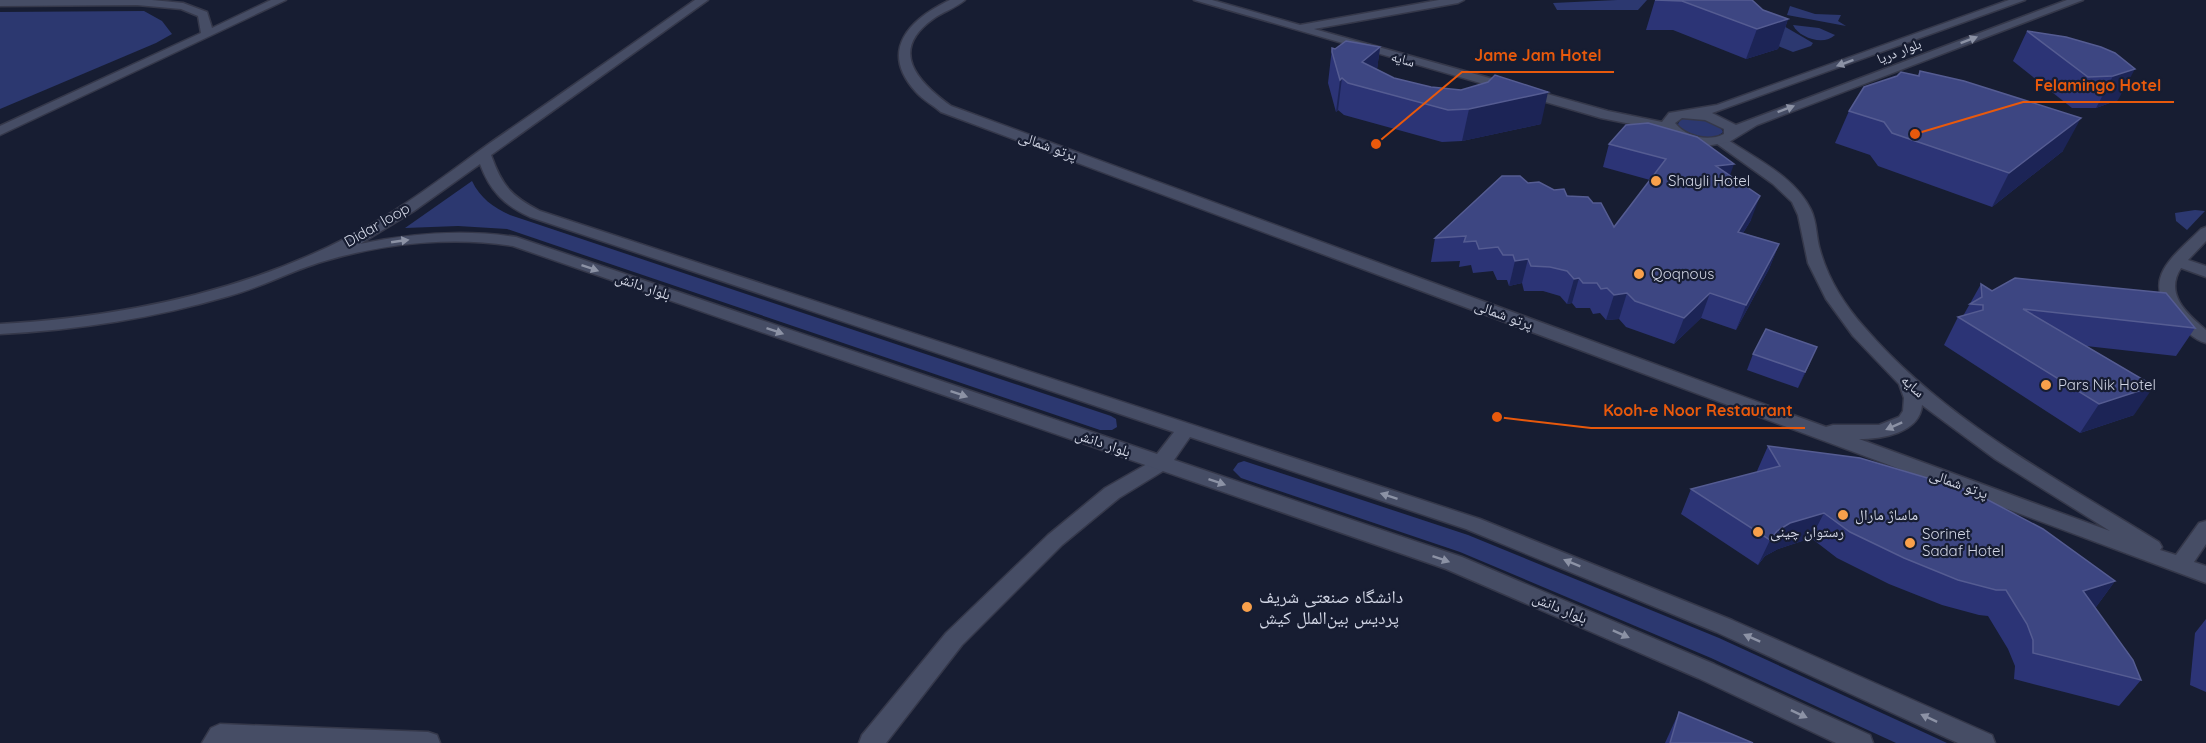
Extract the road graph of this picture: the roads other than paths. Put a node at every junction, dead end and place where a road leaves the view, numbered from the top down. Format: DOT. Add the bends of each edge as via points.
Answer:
graph roads {
  1 [pos="280,0"];
  2 [pos="702,0"];
  3 [pos="959,0"];
  4 [pos="1200,0"];
  5 [pos="1458,0"];
  6 [pos="2019,0"];
  7 [pos="2077,0"];
  8 [pos="0,3"];
  9 [pos="1300,28"];
  10 [pos="207,34"];
  11 [pos="1690,114"];
  12 [pos="1669,127"];
  13 [pos="0,131"];
  14 [pos="1733,132"];
  15 [pos="1720,141"];
  16 [pos="484,154"];
  17 [pos="2206,232"];
  18 [pos="322,256"];
  19 [pos="2179,262"];
  20 [pos="2206,272"];
  21 [pos="41,327"];
  22 [pos="0,329"];
  23 [pos="2206,338"];
  24 [pos="0,339"];
  25 [pos="1906,380"];
  26 [pos="1801,426"];
  27 [pos="1186,429"];
  28 [pos="1161,463"];
  29 [pos="2206,528"];
  30 [pos="2180,566"];
  31 [pos="2206,575"];
  32 [pos="214,743"];
  33 [pos="428,743"];
  34 [pos="871,743"];
  35 [pos="1860,743"];
  36 [pos="1983,743"];
  1 -- 10 [label="street"];
  2 -- 16 [label="street, Didar loop"];
  3 -- 26 [label="street, پرتو شمالی" via="936,10 914,27 904,46 906,66 918,87 946,109"];
  4 -- 9 [label="street, سایه"];
  5 -- 9 [label="street"];
  6 -- 11 [label="street, بلوار دریا, one-way" via="1720,108"];
  14 -- 7 [label="street, بلوار دریا, one-way"];
  8 -- 10 [label="street" via="137,2 183,6 203,14"];
  9 -- 12 [label="street, سایه" via="1606,115"];
  10 -- 13 [label="street"];
  11 -- 12 [label="street" via="1674,116"];
  11 -- 14 [label="street" via="1718,120"];
  12 -- 15 [label="street, سایه" via="1690,139"];
  14 -- 15 [label="street, بلوار دریا"];
  15 -- 25 [label="street, سایه" via="1790,190 1803,209 1812,249 1831,293 1868,343"];
  16 -- 18 [label="street, Didar loop" via="382,225"];
  16 -- 27 [label="street" via="499,190 514,203 543,217"];
  17 -- 19 [label="street"];
  18 -- 21 [label="street, Didar loop" via="249,284 166,307"];
  18 -- 28 [label="street, بلوار دانش, one-way" via="424,238 482,237 516,242"];
  19 -- 20 [label="street"];
  19 -- 23 [label="street" via="2166,281 2166,292 2183,318"];
  21 -- 22 [label="street, Didar loop"];
  21 -- 24 [label="street"];
  25 -- 26 [label="street, one-way" via="1915,405 1911,416 1901,424 1868,433"];
  25 -- 30 [label="street, سایه" via="2005,457"];
  26 -- 30 [label="street, پرتو شمالی"];
  27 -- 28 [label="street"];
  36 -- 27 [label="street, one-way" via="1724,626 1473,524"];
  28 -- 34 [label="street" via="1112,494 1055,540 954,639"];
  28 -- 35 [label="street, بلوار دانش, one-way" via="1454,563 1706,671"];
  29 -- 30 [label="street"];
  30 -- 31 [label="street, پرتو شمالی"];
  32 -- 33 [label="street" via="220,735"];
}
